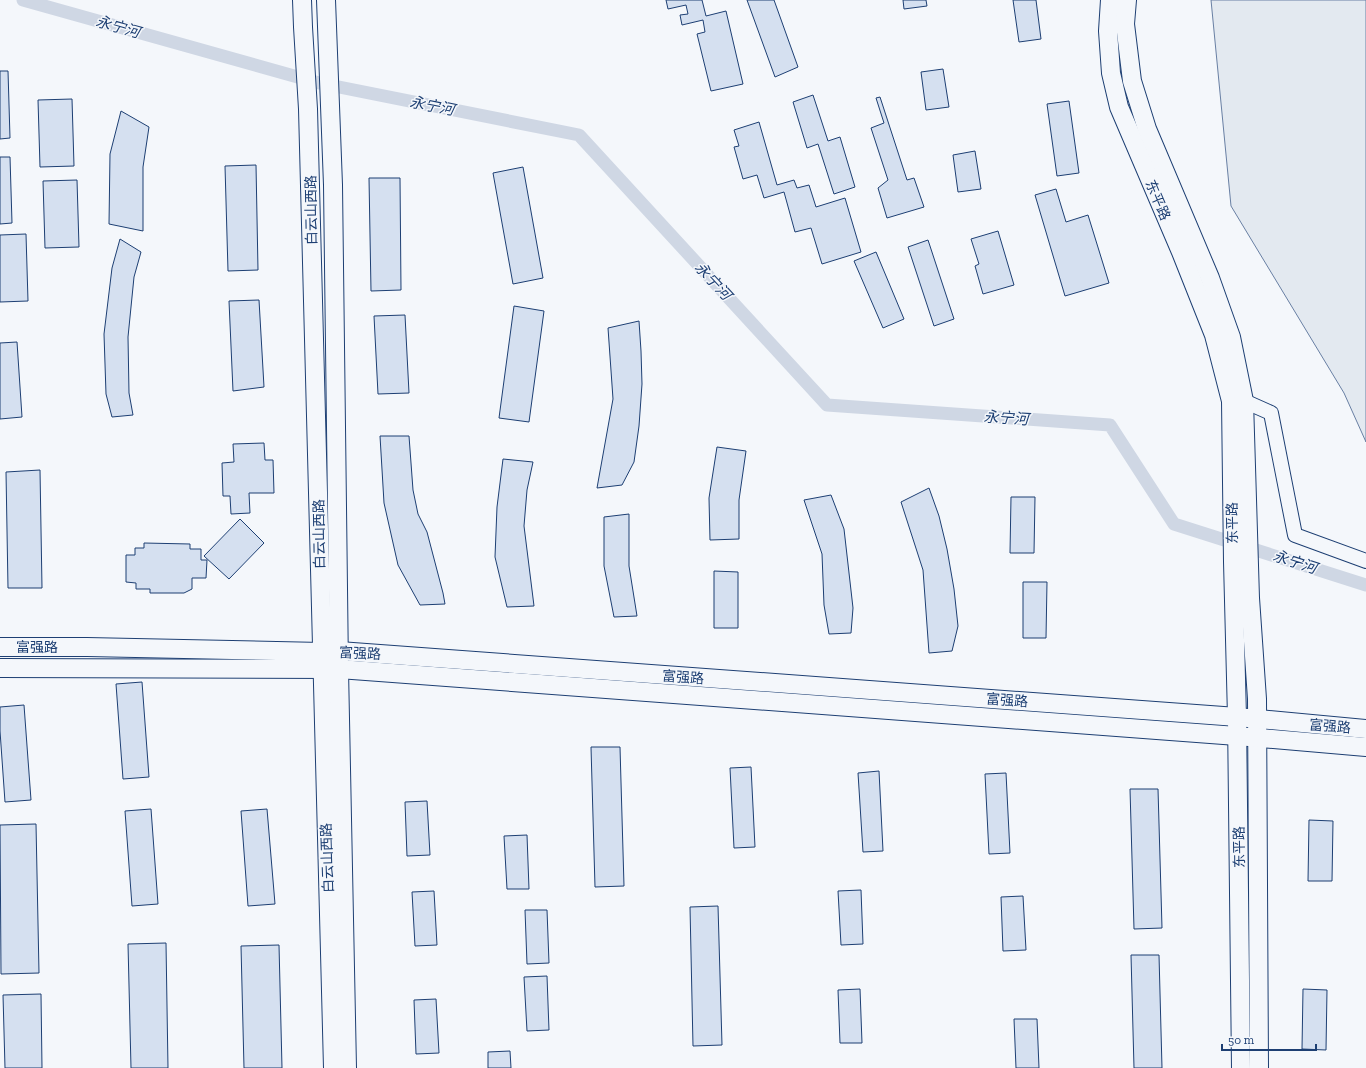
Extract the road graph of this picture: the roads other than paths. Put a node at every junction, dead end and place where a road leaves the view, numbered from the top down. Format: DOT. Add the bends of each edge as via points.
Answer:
graph roads {
  1 [pos="302,0"];
  2 [pos="326,0"];
  3 [pos="1110,0"];
  4 [pos="1127,0"];
  5 [pos="1244,401"];
  6 [pos="1240,494"];
  7 [pos="1366,561"];
  8 [pos="0,646"];
  9 [pos="330,661"];
  10 [pos="0,668"];
  11 [pos="1237,717"];
  12 [pos="1257,720"];
  13 [pos="1366,729"];
  14 [pos="1237,736"];
  15 [pos="1256,737"];
  16 [pos="1366,747"];
  17 [pos="333,1068"];
  18 [pos="347,1068"];
  19 [pos="1241,1068"];
  20 [pos="1259,1068"];
  1 -- 9 [label="main road, 白云山西路"];
  2 -- 9 [label="main road, 白云山西路" via="334,184"];
  3 -- 6 [label="main road, 东平路" via="1108,31 1111,73 1119,107 1214,335 1230,401"];
  4 -- 5 [label="main road, 东平路" via="1125,24 1132,81 1147,129 1210,278 1231,337"];
  5 -- 6 [label="main road, 东平路"];
  5 -- 7 [label="street" via="1271,413 1295,535"];
  6 -- 11 [label="main road, 东平路" via="1234,586"];
  6 -- 12 [label="main road, 东平路" via="1250,598"];
  8 -- 9 [label="main road, 富强路" via="86,647"];
  9 -- 10 [label="main road, 富强路"];
  9 -- 11 [label="main road, 富强路"];
  9 -- 14 [label="main road, 富强路"];
  9 -- 17 [label="main road, 白云山西路"];
  9 -- 18 [label="main road, 白云山西路"];
  11 -- 12 [label="main road, 富强路"];
  11 -- 14 [label="main road, 东平路"];
  12 -- 13 [label="main road, 富强路"];
  12 -- 15 [label="main road, 东平路"];
  14 -- 15 [label="main road, 富强路"];
  14 -- 19 [label="main road, 东平路"];
  15 -- 16 [label="main road, 富强路"];
  15 -- 20 [label="main road, 东平路"];
}
